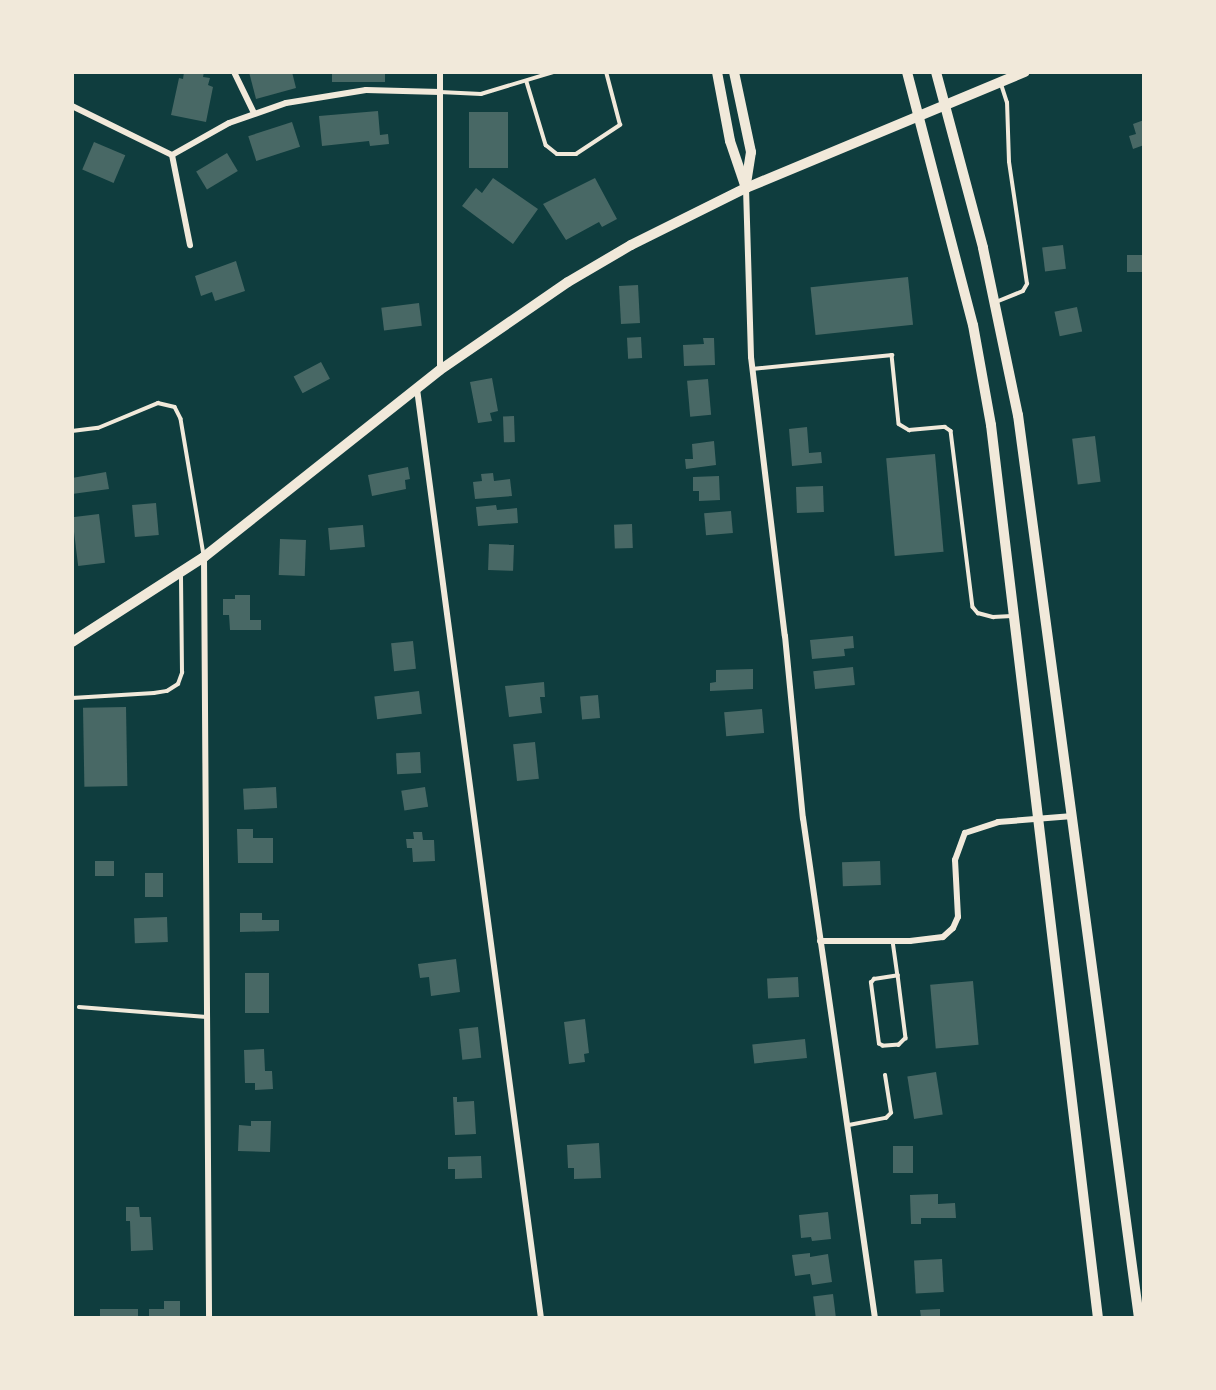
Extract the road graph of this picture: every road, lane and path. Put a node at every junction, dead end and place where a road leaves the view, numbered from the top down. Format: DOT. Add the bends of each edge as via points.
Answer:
graph roads {
  1 [pos="234,72"];
  2 [pos="440,72"];
  3 [pos="554,72"];
  4 [pos="606,72"];
  5 [pos="717,72"];
  6 [pos="734,72"];
  7 [pos="907,72"];
  8 [pos="936,72"];
  9 [pos="1025,72"];
  10 [pos="527,82"];
  11 [pos="1000,82"];
  12 [pos="440,92"];
  13 [pos="72,106"];
  14 [pos="254,113"];
  15 [pos="172,155"];
  16 [pos="746,188"];
  17 [pos="190,245"];
  18 [pos="995,302"];
  19 [pos="752,369"];
  20 [pos="440,370"];
  21 [pos="416,389"];
  22 [pos="72,431"];
  23 [pos="204,557"];
  24 [pos="181,572"];
  25 [pos="1015,616"];
  26 [pos="72,642"];
  27 [pos="72,698"];
  28 [pos="1073,816"];
  29 [pos="1036,820"];
  30 [pos="820,941"];
  31 [pos="893,941"];
  32 [pos="898,975"];
  33 [pos="79,1007"];
  34 [pos="207,1017"];
  35 [pos="885,1075"];
  36 [pos="849,1125"];
  37 [pos="209,1318"];
  38 [pos="541,1318"];
  39 [pos="875,1318"];
  40 [pos="1098,1318"];
  41 [pos="1139,1318"];
  1 -- 14 [label="street"];
  2 -- 12 [label="street"];
  3 -- 10 [label="lane"];
  4 -- 10 [label="lane" via="620,124 576,155 557,154 546,145"];
  5 -- 16 [label="main road" via="730,141"];
  6 -- 16 [label="main road" via="751,152"];
  7 -- 25 [label="main road" via="973,326 991,425"];
  8 -- 18 [label="main road"];
  9 -- 11 [label="main road"];
  10 -- 12 [label="lane" via="481,94"];
  11 -- 16 [label="main road"];
  11 -- 18 [label="lane" via="1006,98 1009,162 1027,284 1023,291"];
  12 -- 14 [label="street" via="326,94"];
  12 -- 20 [label="street"];
  13 -- 15 [label="street"];
  14 -- 15 [label="street"];
  15 -- 17 [label="street"];
  16 -- 19 [label="street"];
  16 -- 20 [label="main road" via="631,244"];
  18 -- 28 [label="main road" via="1018,415"];
  19 -- 25 [label="lane" via="892,355 899,424 909,430 951,430 973,607 993,617"];
  19 -- 30 [label="street"];
  20 -- 21 [label="main road"];
  21 -- 23 [label="main road"];
  21 -- 38 [label="street"];
  22 -- 23 [label="lane" via="98,428 158,402 175,407 181,419"];
  23 -- 24 [label="main road"];
  23 -- 34 [label="street"];
  24 -- 26 [label="main road"];
  24 -- 27 [label="lane" via="182,673 178,684 154,693"];
  25 -- 29 [label="main road"];
  28 -- 29 [label="street"];
  28 -- 41 [label="main road"];
  29 -- 31 [label="street" via="998,822 965,833 955,860 959,903 953,928 943,937"];
  29 -- 40 [label="main road"];
  30 -- 31 [label="street"];
  30 -- 36 [label="street"];
  31 -- 32 [label="lane"];
  32 -- 32 [label="lane" via="906,1038 899,1045 883,1046 879,1044 871,983"];
  33 -- 34 [label="lane"];
  34 -- 37 [label="street"];
  35 -- 36 [label="lane" via="891,1113"];
  36 -- 39 [label="street"];
}
